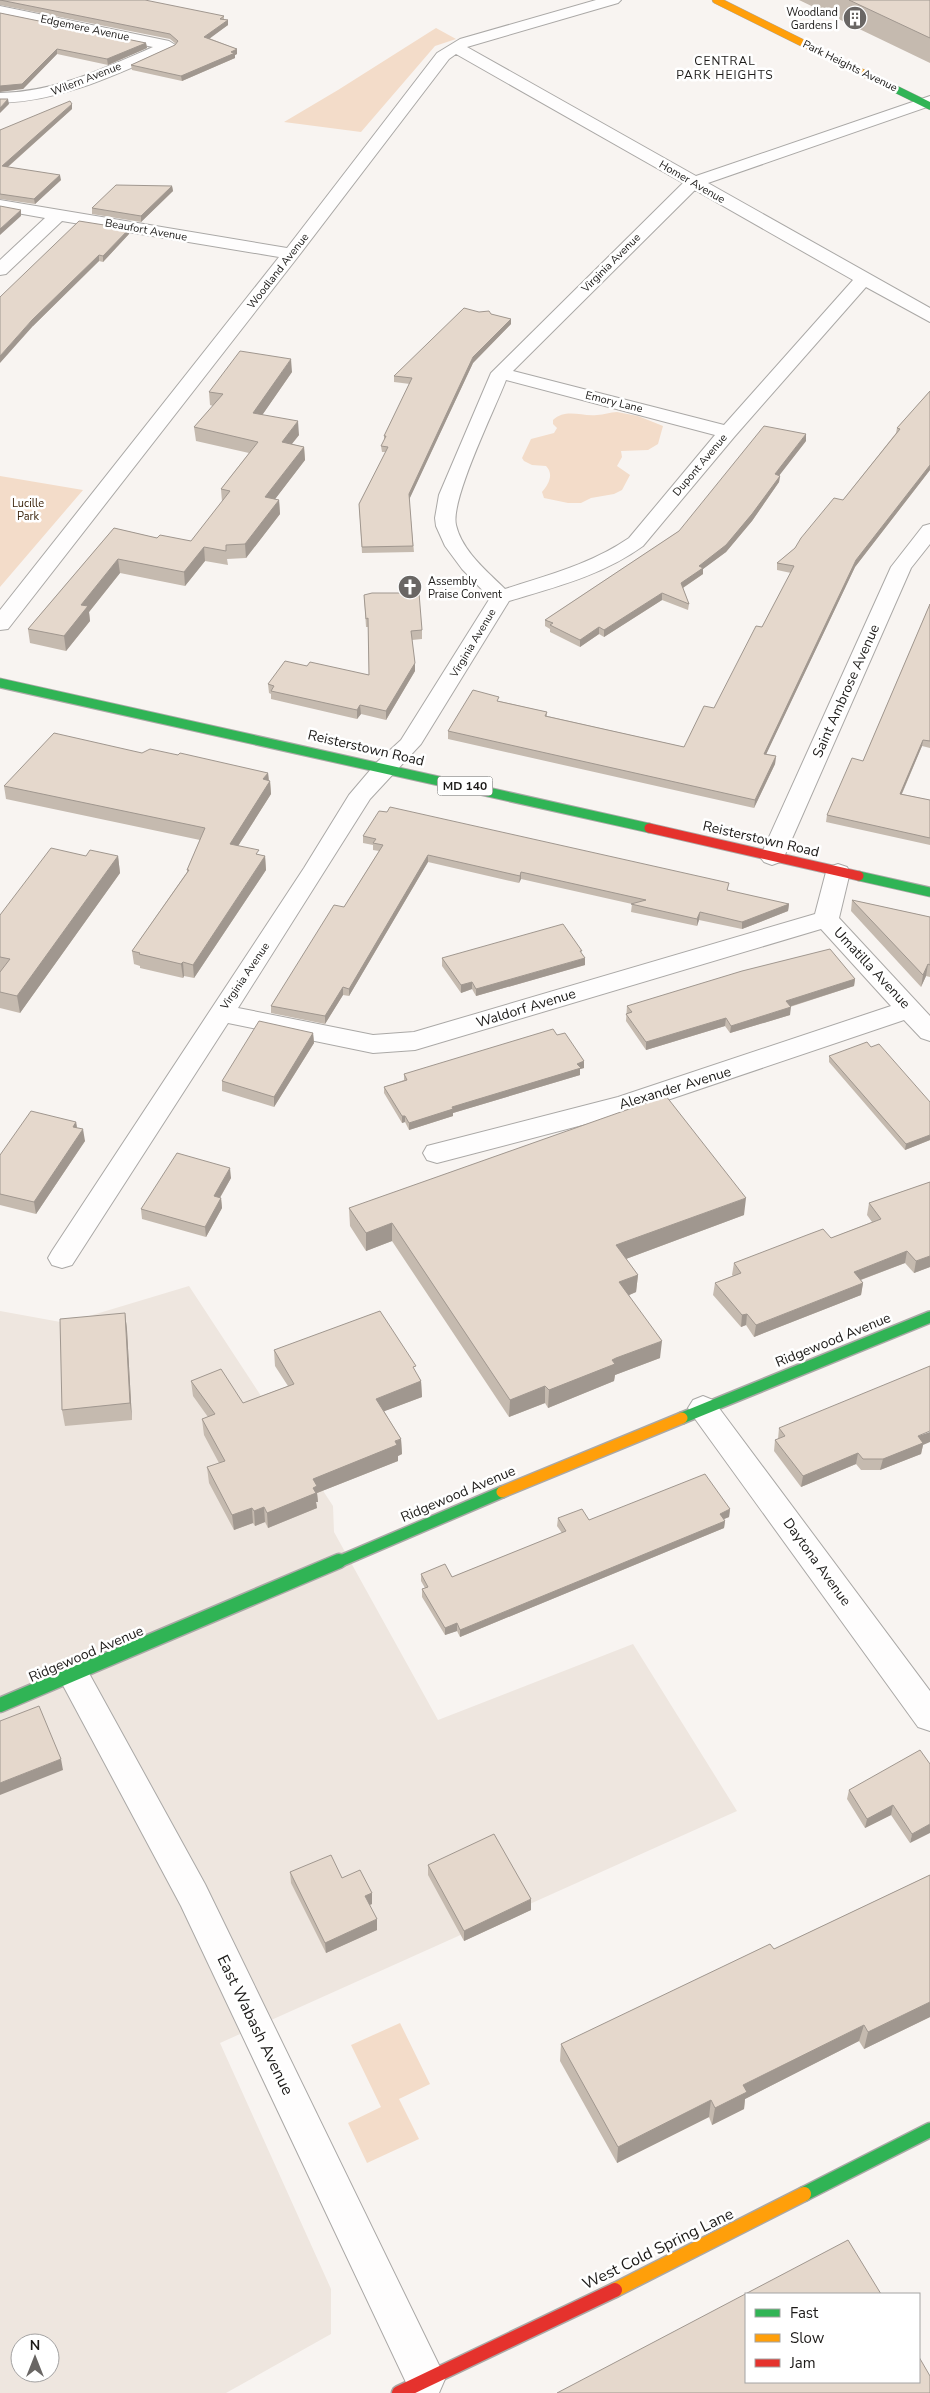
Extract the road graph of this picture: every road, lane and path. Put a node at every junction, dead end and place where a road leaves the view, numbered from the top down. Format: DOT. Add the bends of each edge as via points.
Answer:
graph roads {
  1 [pos="613,0"];
  2 [pos="716,0"];
  3 [pos="0,11"];
  4 [pos="169,46"];
  5 [pos="455,47"];
  6 [pos="0,98"];
  7 [pos="928,103"];
  8 [pos="693,182"];
  9 [pos="0,205"];
  10 [pos="58,215"];
  11 [pos="291,254"];
  12 [pos="0,270"];
  13 [pos="864,279"];
  14 [pos="930,316"];
  15 [pos="500,373"];
  16 [pos="728,432"];
  17 [pos="930,530"];
  18 [pos="501,597"];
  19 [pos="0,624"];
  20 [pos="0,682"];
  21 [pos="385,767"];
  22 [pos="772,857"];
  23 [pos="838,872"];
  24 [pos="930,892"];
  25 [pos="826,919"];
  26 [pos="909,1008"];
  27 [pos="220,1012"];
  28 [pos="930,1032"];
  29 [pos="438,1153"];
  30 [pos="62,1258"];
  31 [pos="930,1317"];
  32 [pos="703,1408"];
  33 [pos="74,1676"];
  34 [pos="0,1705"];
  35 [pos="930,1717"];
  36 [pos="930,2130"];
  37 [pos="412,2386"];
  1 -- 5 [label="street, Woodland Avenue"];
  2 -- 7 [label="main road, Park Heights Avenue"];
  3 -- 4 [label="street, Edgemere Avenue"];
  4 -- 6 [label="street, Wilern Avenue" via="53,94"];
  5 -- 8 [label="street, Homer Avenue"];
  5 -- 11 [label="street, Woodland Avenue" via="443,56"];
  7 -- 8 [label="street, Virginia Avenue"];
  8 -- 13 [label="street, Homer Avenue"];
  8 -- 15 [label="street, Virginia Avenue"];
  9 -- 10 [label="street, Beaufort Avenue"];
  10 -- 11 [label="street, Beaufort Avenue"];
  10 -- 12 [label="street"];
  11 -- 19 [label="street, Woodland Avenue"];
  13 -- 14 [label="street, Homer Avenue"];
  13 -- 16 [label="street, Dupont Avenue"];
  15 -- 16 [label="street, Emory Lane"];
  15 -- 18 [label="street, Virginia Avenue" via="449,495 445,512 451,538"];
  16 -- 18 [label="street, Dupont Avenue" via="636,542 624,551 580,571"];
  17 -- 22 [label="street, Saint Ambrose Avenue" via="901,568"];
  18 -- 21 [label="street, Virginia Avenue" via="410,744"];
  20 -- 21 [label="main road, Reisterstown Road / MD 140"];
  21 -- 22 [label="main road, Reisterstown Road / MD 140"];
  21 -- 27 [label="street, Virginia Avenue" via="361,795"];
  22 -- 23 [label="main road, Reisterstown Road / MD 140"];
  23 -- 24 [label="main road, Reisterstown Road / MD 140"];
  23 -- 25 [label="street, Umatilla Avenue"];
  25 -- 26 [label="street, Umatilla Avenue"];
  25 -- 27 [label="street, Waldorf Avenue" via="415,1041 374,1044"];
  26 -- 28 [label="street, Umatilla Avenue"];
  26 -- 29 [label="street, Alexander Avenue" via="727,1072 623,1104"];
  27 -- 30 [label="street, Virginia Avenue"];
  31 -- 32 [label="main road, Ridgewood Avenue"];
  32 -- 33 [label="main road, Ridgewood Avenue"];
  32 -- 35 [label="street, Daytona Avenue"];
  33 -- 34 [label="main road, Ridgewood Avenue"];
  33 -- 37 [label="street, East Wabash Avenue" via="193,1895"];
  36 -- 37 [label="main road, West Cold Spring Lane" via="633,2281"];
}
